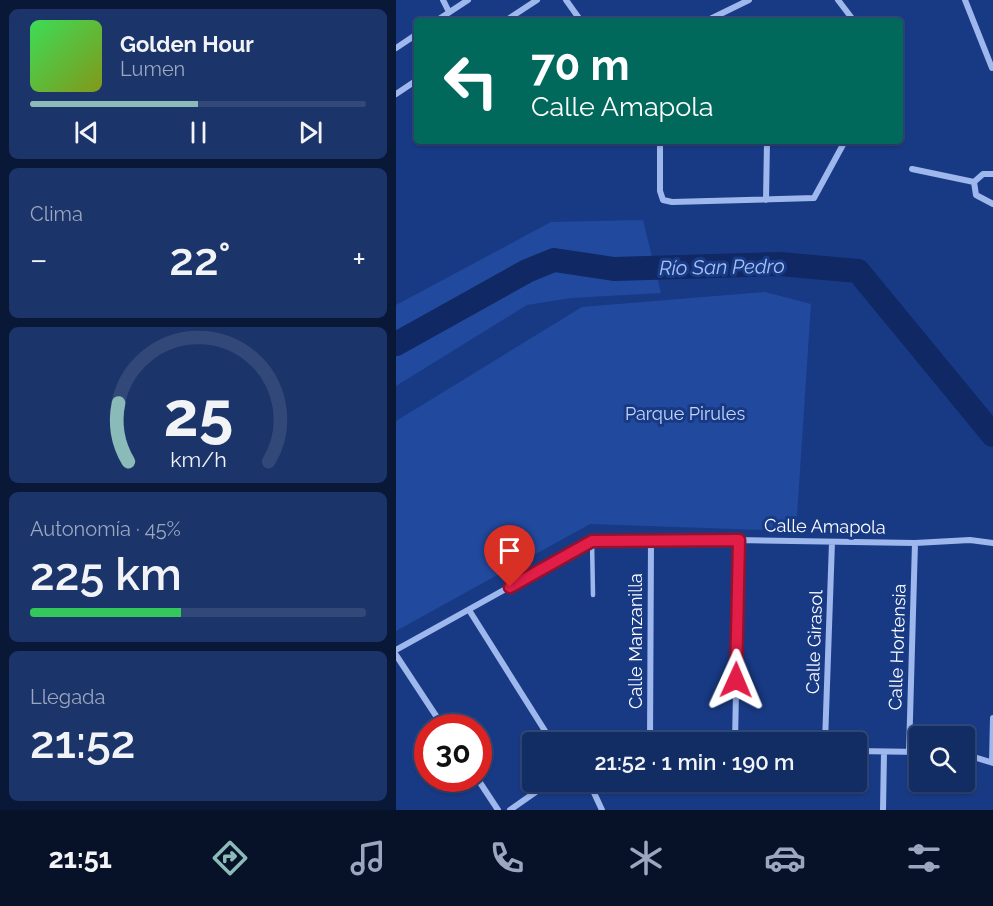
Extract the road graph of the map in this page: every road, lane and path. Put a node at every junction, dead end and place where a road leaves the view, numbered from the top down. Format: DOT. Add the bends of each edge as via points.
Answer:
graph roads {
  1 [pos="443,0"];
  2 [pos="468,0"];
  3 [pos="537,0"];
  4 [pos="566,0"];
  5 [pos="749,0"];
  6 [pos="838,0"];
  7 [pos="965,0"];
  8 [pos="449,12"];
  9 [pos="440,18"];
  10 [pos="510,18"];
  11 [pos="579,18"];
  12 [pos="714,18"];
  13 [pos="852,18"];
  14 [pos="414,36"];
  15 [pos="396,48"];
  16 [pos="992,68"];
  17 [pos="414,82"];
  18 [pos="396,93"];
  19 [pos="660,144"];
  20 [pos="767,144"];
  21 [pos="843,144"];
  22 [pos="912,169"];
  23 [pos="993,174"];
  24 [pos="974,182"];
  25 [pos="766,200"];
  26 [pos="993,204"];
  27 [pos="651,540"];
  28 [pos="739,540"];
  29 [pos="592,541"];
  30 [pos="832,542"];
  31 [pos="915,543"];
  32 [pos="993,543"];
  33 [pos="593,595"];
  34 [pos="469,610"];
  35 [pos="396,650"];
  36 [pos="396,655"];
  37 [pos="435,714"];
  38 [pos="993,718"];
  39 [pos="910,726"];
  40 [pos="546,732"];
  41 [pos="650,732"];
  42 [pos="735,732"];
  43 [pos="825,732"];
  44 [pos="867,751"];
  45 [pos="884,752"];
  46 [pos="909,752"];
  47 [pos="975,758"];
  48 [pos="992,763"];
  49 [pos="486,792"];
  50 [pos="536,792"];
  51 [pos="594,792"];
  52 [pos="498,810"];
  53 [pos="510,810"];
  54 [pos="602,810"];
  55 [pos="883,810"];
  1 -- 8 [label="street"];
  2 -- 8 [label="street"];
  3 -- 10 [label="street"];
  4 -- 11 [label="street"];
  5 -- 12 [label="street"];
  6 -- 13 [label="street"];
  7 -- 16 [label="street"];
  8 -- 9 [label="street"];
  14 -- 15 [label="street"];
  17 -- 18 [label="street"];
  19 -- 25 [label="street" via="663,200"];
  20 -- 25 [label="street"];
  21 -- 25 [label="street" via="814,198"];
  22 -- 24 [label="street"];
  23 -- 24 [label="street" via="983,174"];
  24 -- 26 [label="street" via="976,195"];
  27 -- 28 [label="street, Calle Amapola"];
  27 -- 29 [label="street, Calle Amapola"];
  27 -- 41 [label="street, Calle Manzanilla"];
  28 -- 30 [label="street, Calle Amapola"];
  28 -- 42 [label="street"];
  29 -- 33 [label="lane"];
  29 -- 34 [label="street, Calle Amapola"];
  30 -- 31 [label="street, Calle Amapola"];
  30 -- 43 [label="street, Calle Girasol"];
  31 -- 32 [label="street, Calle Amapola"];
  31 -- 39 [label="street, Calle Hortensia"];
  34 -- 35 [label="street, Calle Amapola"];
  34 -- 40 [label="street"];
  36 -- 37 [label="street"];
  38 -- 48 [label="street"];
  44 -- 45 [label="street"];
  45 -- 46 [label="street"];
  45 -- 55 [label="street"];
  47 -- 48 [label="street"];
  49 -- 52 [label="street"];
  50 -- 53 [label="street"];
  51 -- 54 [label="street"];
}
